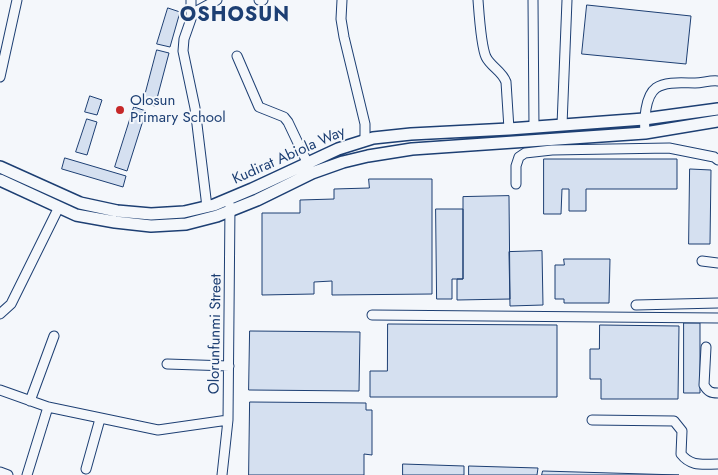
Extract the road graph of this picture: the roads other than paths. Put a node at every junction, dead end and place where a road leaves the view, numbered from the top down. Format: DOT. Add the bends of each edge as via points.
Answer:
graph roads {
  1 [pos="17,0"];
  2 [pos="191,0"];
  3 [pos="217,0"];
  4 [pos="259,0"];
  5 [pos="263,0"];
  6 [pos="342,0"];
  7 [pos="478,0"];
  8 [pos="533,0"];
  9 [pos="567,0"];
  10 [pos="191,14"];
  11 [pos="237,56"];
  12 [pos="0,77"];
  13 [pos="718,81"];
  14 [pos="718,109"];
  15 [pos="644,120"];
  16 [pos="718,121"];
  17 [pos="562,125"];
  18 [pos="534,127"];
  19 [pos="509,129"];
  20 [pos="645,133"];
  21 [pos="365,140"];
  22 [pos="718,160"];
  23 [pos="307,162"];
  24 [pos="0,167"];
  25 [pos="0,180"];
  26 [pos="516,184"];
  27 [pos="229,199"];
  28 [pos="59,207"];
  29 [pos="207,207"];
  30 [pos="231,210"];
  31 [pos="718,254"];
  32 [pos="702,261"];
  33 [pos="718,263"];
  34 [pos="718,303"];
  35 [pos="636,305"];
  36 [pos="0,314"];
  37 [pos="372,315"];
  38 [pos="718,318"];
  39 [pos="54,336"];
  40 [pos="706,347"];
  41 [pos="167,364"];
  42 [pos="229,366"];
  43 [pos="0,390"];
  44 [pos="718,393"];
  45 [pos="30,401"];
  46 [pos="48,407"];
  47 [pos="100,418"];
  48 [pos="228,420"];
  49 [pos="592,420"];
  50 [pos="718,464"];
  51 [pos="86,469"];
  52 [pos="0,472"];
  53 [pos="222,472"];
  54 [pos="8,475"];
  55 [pos="27,475"];
  1 -- 12 [label="street"];
  2 -- 10 [label="street"];
  3 -- 10 [label="street"];
  4 -- 5 [label="street"];
  6 -- 21 [label="street" via="341,19 365,124"];
  7 -- 19 [label="street" via="484,52 506,82"];
  8 -- 18 [label="street"];
  9 -- 17 [label="street"];
  10 -- 29 [label="street" via="183,51 195,108"];
  11 -- 23 [label="street" via="260,107 284,117"];
  13 -- 15 [label="street" via="681,82 658,87 650,96"];
  14 -- 15 [label="main road, Kudirat Abiola Way"];
  15 -- 17 [label="main road, Kudirat Abiola Way"];
  15 -- 20 [label="street"];
  16 -- 20 [label="main road, Kudirat Abiola Way"];
  17 -- 18 [label="main road, Kudirat Abiola Way"];
  18 -- 19 [label="main road, Kudirat Abiola Way"];
  19 -- 21 [label="main road, Kudirat Abiola Way"];
  20 -- 30 [label="main road, Kudirat Abiola Way" via="412,149 368,156 312,173"];
  21 -- 23 [label="main road, Kudirat Abiola Way"];
  22 -- 26 [label="street" via="668,148 525,153 519,157 516,166"];
  23 -- 27 [label="main road, Kudirat Abiola Way"];
  24 -- 29 [label="main road, Kudirat Abiola Way" via="80,204 151,214"];
  25 -- 28 [label="main road, Kudirat Abiola Way"];
  27 -- 29 [label="main road, Kudirat Abiola Way"];
  27 -- 30 [label="street, Olorunfunmi Street"];
  28 -- 30 [label="main road, Kudirat Abiola Way" via="76,215 151,226 186,224"];
  28 -- 36 [label="street" via="11,304"];
  30 -- 42 [label="street, Olorunfunmi Street"];
  31 -- 33 [label="street"];
  32 -- 33 [label="street"];
  34 -- 35 [label="street"];
  37 -- 38 [label="street"];
  39 -- 45 [label="street"];
  40 -- 44 [label="street" via="704,386 711,393"];
  41 -- 42 [label="street"];
  42 -- 48 [label="street, Olorunfunmi Street"];
  43 -- 45 [label="street"];
  45 -- 46 [label="street"];
  46 -- 47 [label="street"];
  46 -- 55 [label="street"];
  47 -- 48 [label="street" via="158,430"];
  47 -- 51 [label="street"];
  48 -- 53 [label="street, Olorunfunmi Street"];
  49 -- 50 [label="street" via="674,422 682,431 681,454 685,460 691,464"];
  52 -- 54 [label="street"];
}
